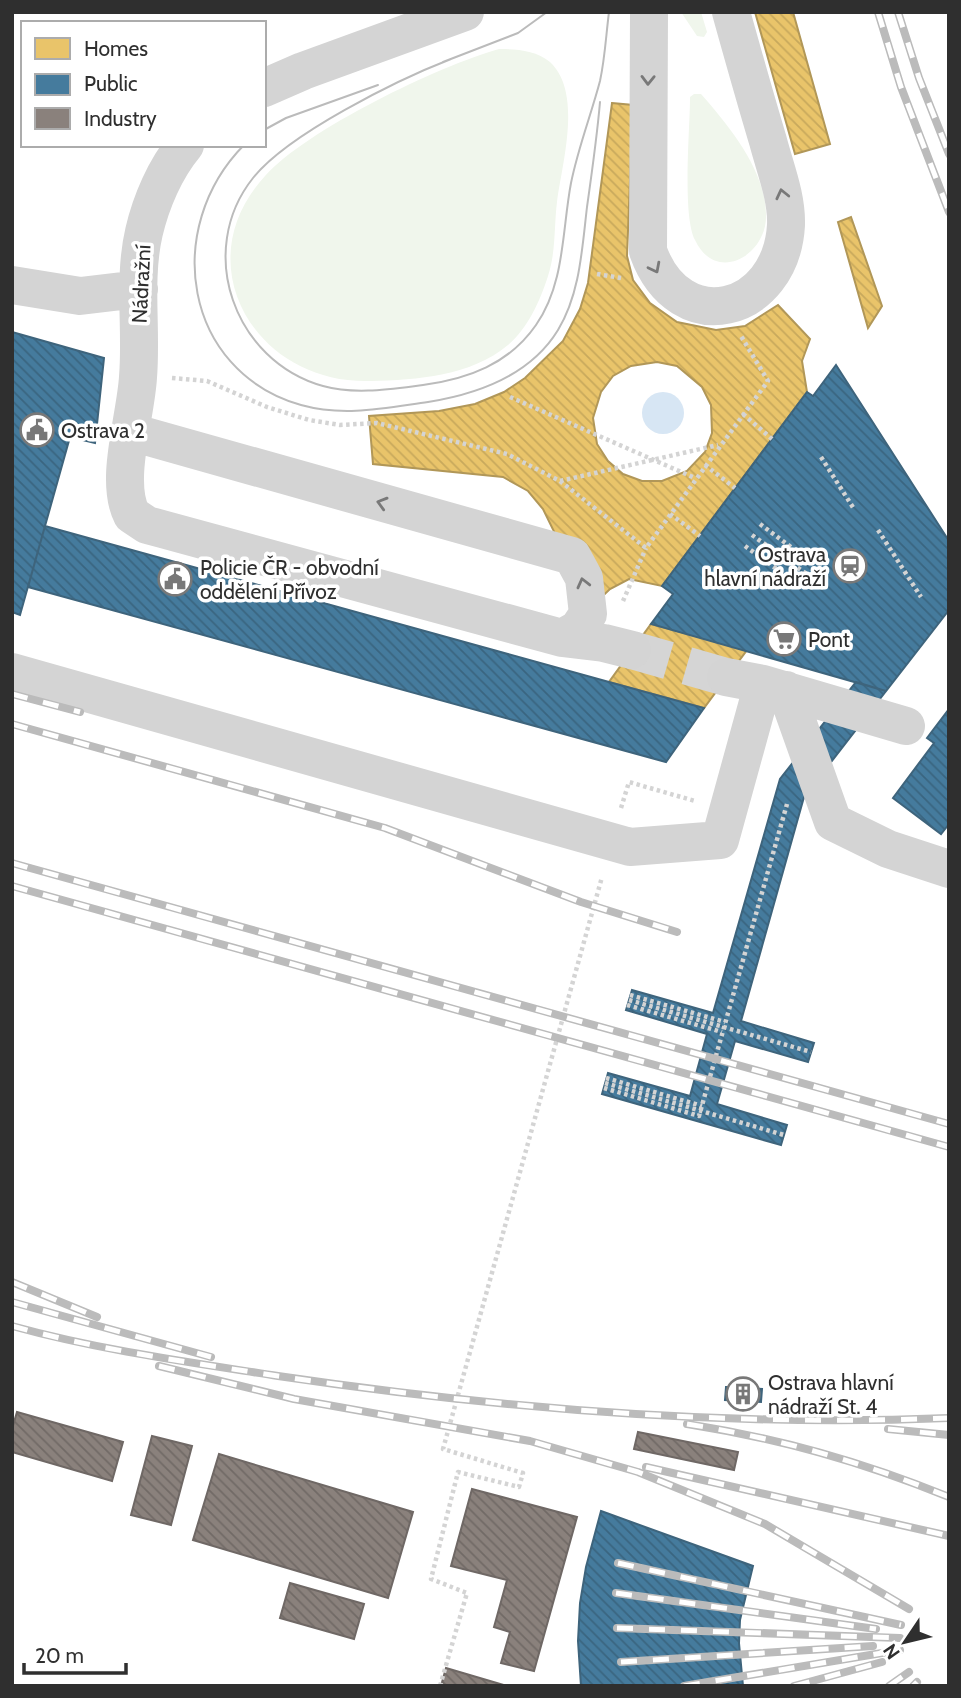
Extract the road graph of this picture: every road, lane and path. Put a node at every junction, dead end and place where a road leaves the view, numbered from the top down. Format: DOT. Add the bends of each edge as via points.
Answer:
graph roads {
  1 [pos="465,12"];
  2 [pos="649,12"];
  3 [pos="731,12"];
  4 [pos="266,87"];
  5 [pos="184,147"];
  6 [pos="597,274"];
  7 [pos="622,278"];
  8 [pos="12,285"];
  9 [pos="139,289"];
  10 [pos="510,397"];
  11 [pos="743,414"];
  12 [pos="131,432"];
  13 [pos="772,439"];
  14 [pos="719,445"];
  15 [pos="821,457"];
  16 [pos="655,460"];
  17 [pos="705,465"];
  18 [pos="695,478"];
  19 [pos="560,481"];
  20 [pos="735,488"];
  21 [pos="854,509"];
  22 [pos="670,514"];
  23 [pos="760,524"];
  24 [pos="878,530"];
  25 [pos="700,536"];
  26 [pos="752,536"];
  27 [pos="745,546"];
  28 [pos="816,565"];
  29 [pos="808,575"];
  30 [pos="800,586"];
  31 [pos="921,597"];
  32 [pos="562,638"];
  33 [pos="632,650"];
  34 [pos="12,671"];
  35 [pos="758,684"];
  36 [pos="906,726"];
  37 [pos="700,788"];
  38 [pos="788,802"];
  39 [pos="618,821"];
  40 [pos="949,869"];
  41 [pos="603,874"];
  42 [pos="710,1024"];
  43 [pos="726,1029"];
  44 [pos="811,1052"];
  45 [pos="687,1107"];
  46 [pos="703,1111"];
  47 [pos="784,1135"];
  48 [pos="440,1686"];
  1 -- 4 [label="street"];
  2 -- 3 [label="street, one-way" via="648,251 654,267 677,295 709,307 738,302 764,285 781,254 786,224 782,190"];
  5 -- 9 [label="street, Nádražní" via="153,202 143,234"];
  6 -- 7 [label="path"];
  8 -- 9 [label="street" via="80,296"];
  9 -- 12 [label="street, Nádražní" via="138,377"];
  10 -- 16 [label="path"];
  11 -- 13 [label="path"];
  12 -- 32 [label="street, Nádražní" via="125,487 128,506 138,521"];
  32 -- 12 [label="street, one-way" via="578,629 589,614 584,578 572,556"];
  14 -- 16 [label="path"];
  15 -- 21 [label="path"];
  16 -- 18 [label="path"];
  16 -- 19 [label="path"];
  17 -- 20 [label="path"];
  22 -- 25 [label="path"];
  23 -- 28 [label="path"];
  24 -- 31 [label="path"];
  26 -- 29 [label="path"];
  27 -- 30 [label="path"];
  32 -- 33 [label="street"];
  34 -- 35 [label="street" via="630,847 720,840"];
  35 -- 36 [label="street"];
  35 -- 40 [label="street" via="833,822 888,849"];
  37 -- 39 [label="path" via="697,801 629,782"];
  38 -- 43 [label="path"];
  41 -- 48 [label="path" via="443,1449 523,1473 519,1487 458,1472 431,1579 467,1593"];
  42 -- 42 [label="path" via="629,1000"];
  42 -- 43 [label="path"];
  42 -- 43 [label="path"];
  43 -- 44 [label="path"];
  43 -- 46 [label="path"];
  45 -- 45 [label="path" via="605,1083"];
  45 -- 46 [label="path"];
  45 -- 46 [label="path" via="699,1116"];
  46 -- 47 [label="path"];
}
